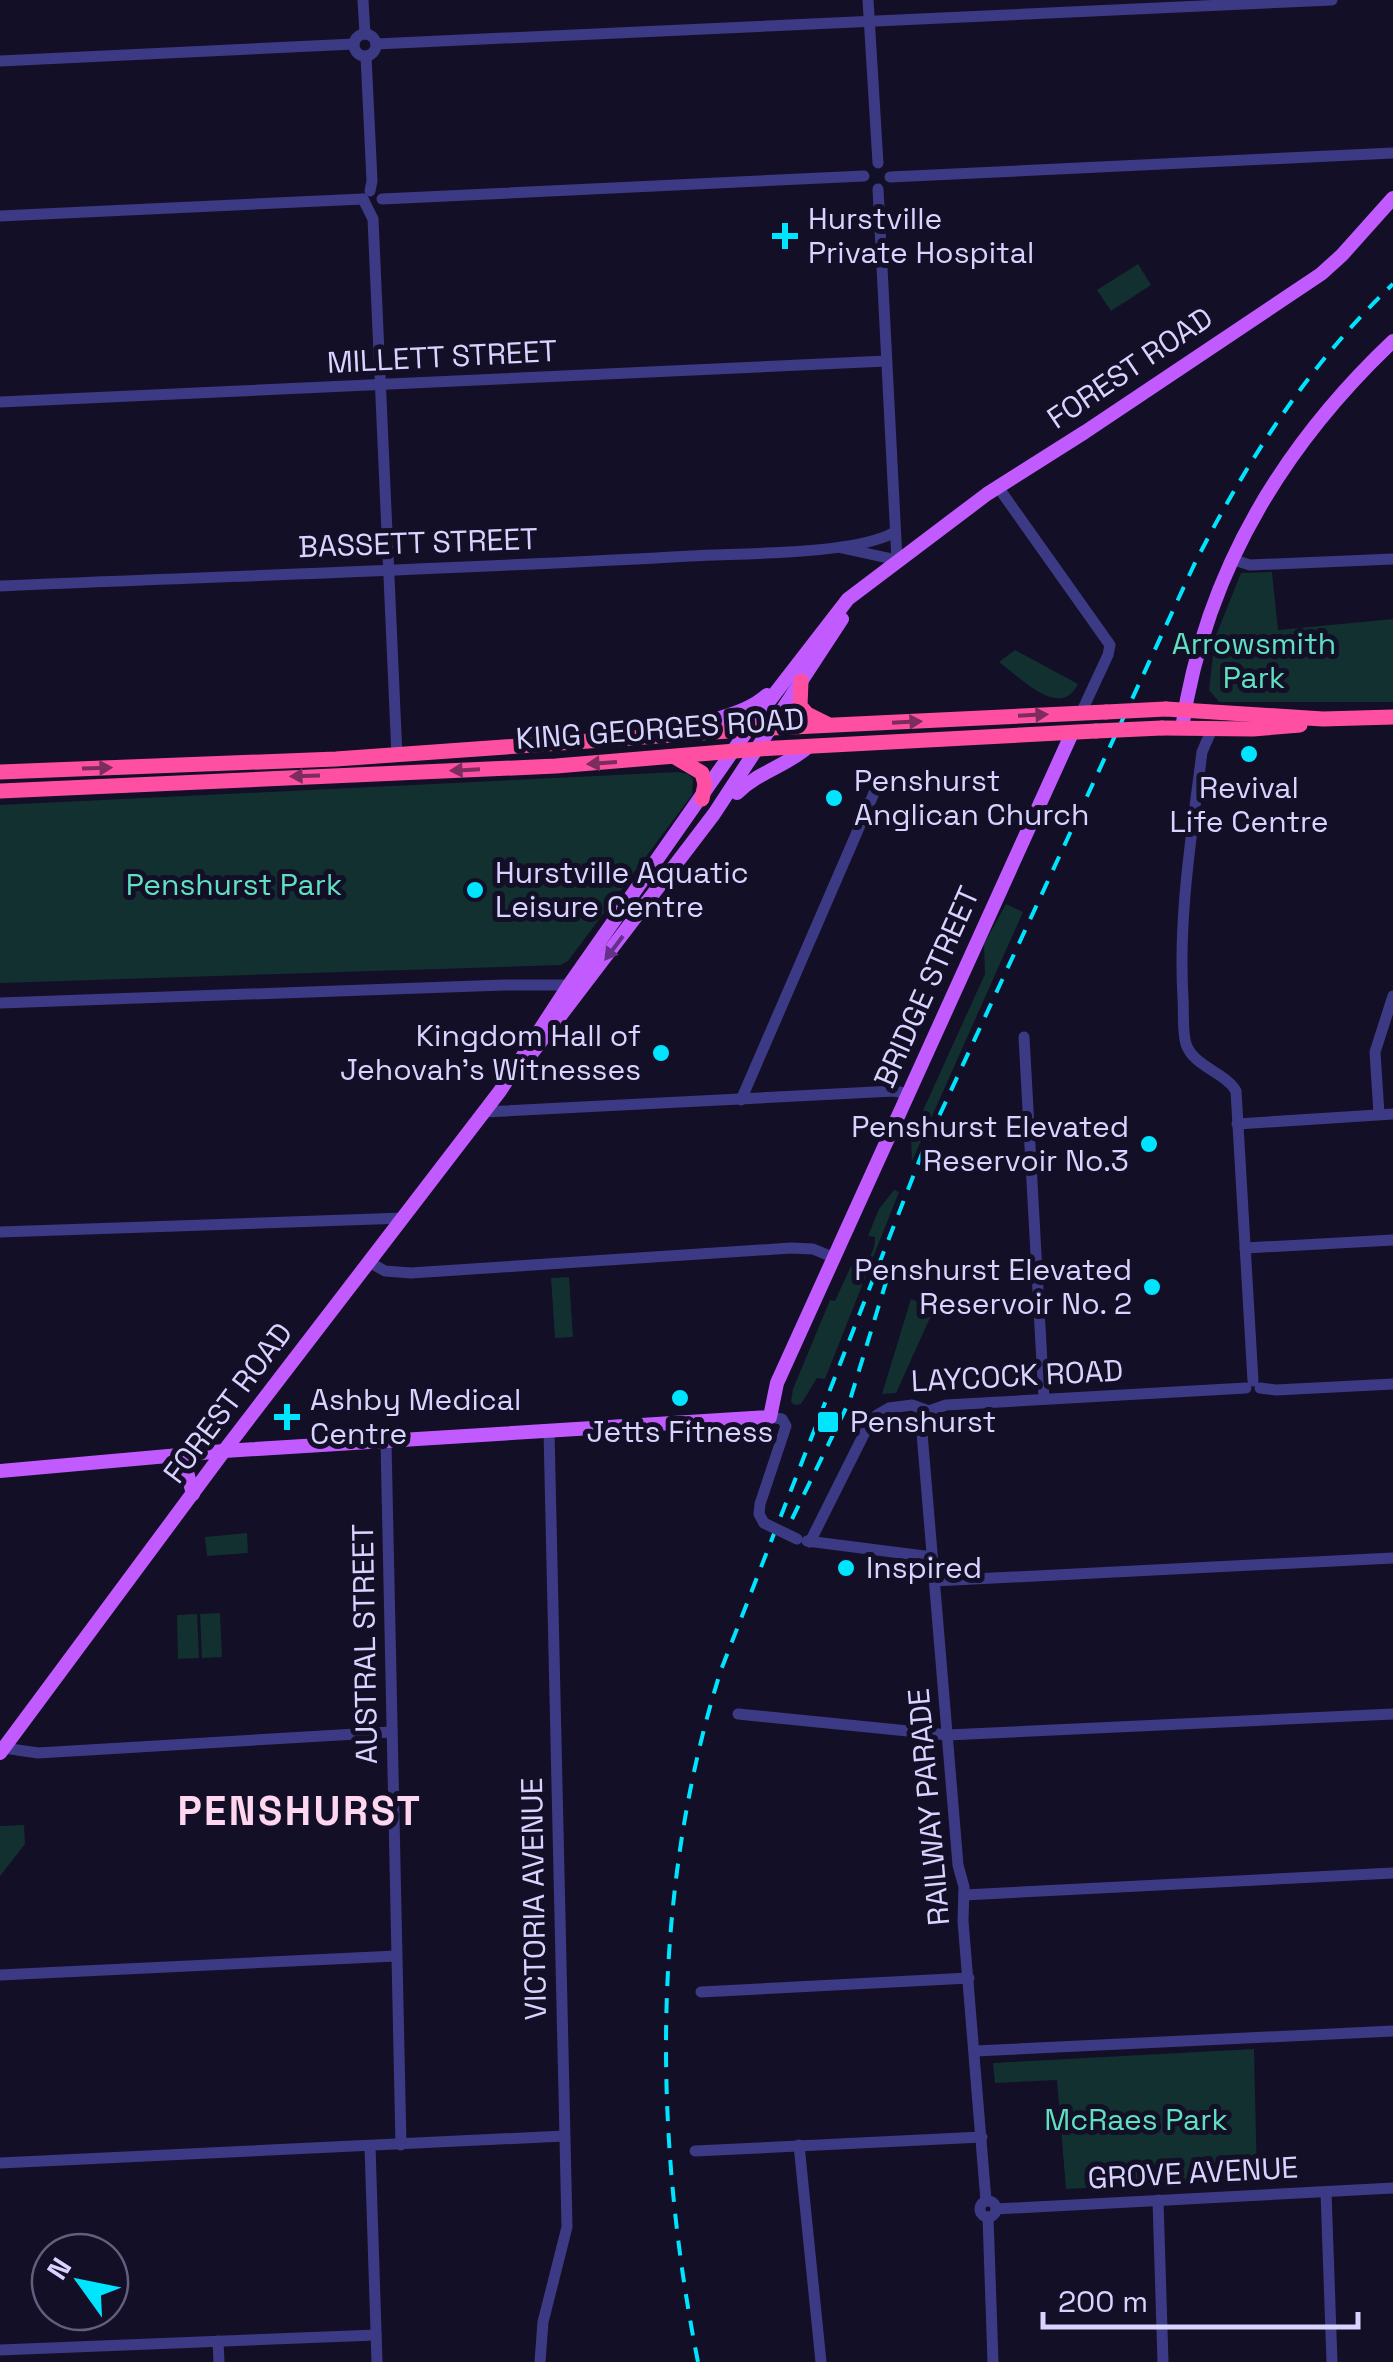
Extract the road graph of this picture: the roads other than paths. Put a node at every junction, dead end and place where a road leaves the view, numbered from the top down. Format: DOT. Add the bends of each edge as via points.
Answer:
graph roads {
  1 [pos="364,0"];
  2 [pos="868,0"];
  3 [pos="1332,0"];
  4 [pos="1081,7"];
  5 [pos="868,22"];
  6 [pos="365,34"];
  7 [pos="354,44"];
  8 [pos="376,44"];
  9 [pos="366,56"];
  10 [pos="0,61"];
  11 [pos="1393,153"];
  12 [pos="878,163"];
  13 [pos="864,176"];
  14 [pos="890,177"];
  15 [pos="878,189"];
  16 [pos="1393,198"];
  17 [pos="368,200"];
  18 [pos="0,216"];
  19 [pos="1393,340"];
  20 [pos="886,361"];
  21 [pos="382,386"];
  22 [pos="0,402"];
  23 [pos="998,487"];
  24 [pos="894,534"];
  25 [pos="838,547"];
  26 [pos="1231,559"];
  27 [pos="1393,559"];
  28 [pos="897,560"];
  29 [pos="389,568"];
  30 [pos="884,570"];
  31 [pos="0,586"];
  32 [pos="801,681"];
  33 [pos="783,682"];
  34 [pos="1184,710"];
  35 [pos="1082,713"];
  36 [pos="1393,717"];
  37 [pos="1323,719"];
  38 [pos="830,726"];
  39 [pos="772,728"];
  40 [pos="1182,728"];
  41 [pos="1212,728"];
  42 [pos="748,730"];
  43 [pos="1072,733"];
  44 [pos="680,736"];
  45 [pos="808,746"];
  46 [pos="759,748"];
  47 [pos="735,750"];
  48 [pos="397,756"];
  49 [pos="676,757"];
  50 [pos="0,772"];
  51 [pos="0,791"];
  52 [pos="874,793"];
  53 [pos="702,799"];
  54 [pos="714,814"];
  55 [pos="575,988"];
  56 [pos="1393,996"];
  57 [pos="0,1003"];
  58 [pos="1024,1036"];
  59 [pos="910,1094"];
  60 [pos="741,1100"];
  61 [pos="484,1112"];
  62 [pos="1379,1114"];
  63 [pos="1393,1114"];
  64 [pos="1238,1124"];
  65 [pos="404,1218"];
  66 [pos="0,1232"];
  67 [pos="1393,1240"];
  68 [pos="1245,1248"];
  69 [pos="835,1258"];
  70 [pos="370,1262"];
  71 [pos="1393,1384"];
  72 [pos="1253,1386"];
  73 [pos="1044,1399"];
  74 [pos="929,1410"];
  75 [pos="770,1416"];
  76 [pos="549,1431"];
  77 [pos="386,1442"];
  78 [pos="224,1452"];
  79 [pos="172,1456"];
  80 [pos="0,1470"];
  81 [pos="193,1494"];
  82 [pos="803,1540"];
  83 [pos="932,1557"];
  84 [pos="1393,1558"];
  85 [pos="934,1580"];
  86 [pos="738,1714"];
  87 [pos="1393,1714"];
  88 [pos="390,1732"];
  89 [pos="948,1735"];
  90 [pos="2,1750"];
  91 [pos="1393,1873"];
  92 [pos="964,1894"];
  93 [pos="396,1956"];
  94 [pos="0,1974"];
  95 [pos="969,1978"];
  96 [pos="701,1992"];
  97 [pos="1393,2031"];
  98 [pos="976,2051"];
  99 [pos="564,2136"];
  100 [pos="982,2136"];
  101 [pos="401,2145"];
  102 [pos="800,2145"];
  103 [pos="370,2146"];
  104 [pos="695,2151"];
  105 [pos="0,2163"];
  106 [pos="1393,2188"];
  107 [pos="1326,2192"];
  108 [pos="1158,2200"];
  109 [pos="990,2209"];
  110 [pos="376,2335"];
  111 [pos="218,2341"];
  112 [pos="0,2350"];
  113 [pos="219,2362"];
  114 [pos="378,2362"];
  115 [pos="540,2362"];
  116 [pos="821,2362"];
  117 [pos="992,2362"];
  118 [pos="1163,2362"];
  119 [pos="1332,2362"];
  1 -- 6 [label="street"];
  2 -- 5 [label="street"];
  3 -- 4 [label="street"];
  4 -- 5 [label="street"];
  5 -- 8 [label="street"];
  5 -- 12 [label="street"];
  6 -- 7 [label="street"];
  6 -- 8 [label="street"];
  7 -- 9 [label="street"];
  7 -- 10 [label="street"];
  8 -- 9 [label="street"];
  9 -- 17 [label="street"];
  11 -- 14 [label="street"];
  12 -- 13 [label="street"];
  12 -- 14 [label="street"];
  13 -- 15 [label="street"];
  13 -- 17 [label="street" via="382,199 378,207"];
  14 -- 15 [label="street"];
  15 -- 20 [label="street"];
  16 -- 23 [label="main road, FOREST ROAD" via="1320,274"];
  17 -- 18 [label="street"];
  17 -- 21 [label="street"];
  19 -- 26 [label="main road" via="1306,438"];
  20 -- 21 [label="street, MILLETT STREET"];
  20 -- 24 [label="street"];
  21 -- 22 [label="street, MILLETT STREET"];
  21 -- 29 [label="street"];
  23 -- 28 [label="main road, FOREST ROAD"];
  23 -- 35 [label="street, BRIDGE STREET" via="1110,644"];
  24 -- 25 [label="street, BASSETT STREET"];
  24 -- 28 [label="street"];
  25 -- 28 [label="street, BASSETT STREET"];
  25 -- 29 [label="street, BASSETT STREET"];
  26 -- 27 [label="street" via="1250,565"];
  26 -- 34 [label="main road" via="1206,620"];
  28 -- 30 [label="main road, FOREST ROAD"];
  29 -- 31 [label="street, BASSETT STREET"];
  29 -- 48 [label="street"];
  30 -- 32 [label="main road, FOREST ROAD"];
  30 -- 33 [label="main road, FOREST ROAD" via="848,599"];
  32 -- 38 [label="highway" via="800,706"];
  32 -- 39 [label="main road, FOREST ROAD"];
  33 -- 42 [label="main road, FOREST ROAD"];
  33 -- 44 [label="main road" via="743,712 702,722"];
  34 -- 35 [label="highway, KING GEORGES ROAD, bridge"];
  34 -- 37 [label="highway, KING GEORGES ROAD"];
  34 -- 40 [label="main road"];
  38 -- 35 [label="highway, KING GEORGES ROAD, one-way"];
  35 -- 43 [label="highway, BRIDGE STREET"];
  36 -- 37 [label="highway, KING GEORGES ROAD"];
  37 -- 41 [label="highway, KING GEORGES ROAD" via="1277,728"];
  38 -- 39 [label="highway, KING GEORGES ROAD"];
  39 -- 42 [label="highway, KING GEORGES ROAD"];
  39 -- 46 [label="main road, FOREST ROAD"];
  40 -- 41 [label="highway, KING GEORGES ROAD"];
  40 -- 43 [label="highway, KING GEORGES ROAD, bridge"];
  41 -- 64 [label="street" via="1200,760 1182,942 1185,1039 1192,1055 1234,1087"];
  42 -- 44 [label="highway, KING GEORGES ROAD"];
  42 -- 47 [label="main road, FOREST ROAD"];
  43 -- 45 [label="highway, KING GEORGES ROAD"];
  43 -- 59 [label="main road, BRIDGE STREET"];
  44 -- 48 [label="highway, KING GEORGES ROAD"];
  45 -- 46 [label="highway, KING GEORGES ROAD"];
  45 -- 54 [label="main road" via="746,784"];
  46 -- 47 [label="highway, KING GEORGES ROAD"];
  46 -- 54 [label="main road, FOREST ROAD"];
  47 -- 49 [label="highway, KING GEORGES ROAD"];
  47 -- 53 [label="main road, FOREST ROAD"];
  50 -- 48 [label="highway, KING GEORGES ROAD, one-way"];
  49 -- 51 [label="highway, KING GEORGES ROAD, one-way"];
  49 -- 53 [label="highway" via="702,773"];
  52 -- 60 [label="street"];
  53 -- 55 [label="main road, FOREST ROAD"];
  54 -- 55 [label="main road, FOREST ROAD, one-way"];
  55 -- 57 [label="street"];
  55 -- 61 [label="main road, FOREST ROAD"];
  56 -- 62 [label="street" via="1374,1052"];
  58 -- 73 [label="street"];
  59 -- 60 [label="street"];
  59 -- 69 [label="main road, BRIDGE STREET"];
  60 -- 61 [label="street"];
  61 -- 65 [label="main road, FOREST ROAD"];
  62 -- 63 [label="street"];
  62 -- 64 [label="street"];
  64 -- 68 [label="street"];
  65 -- 66 [label="street"];
  65 -- 70 [label="main road, FOREST ROAD"];
  67 -- 68 [label="street"];
  68 -- 72 [label="street"];
  69 -- 70 [label="street" via="791,1248 401,1273"];
  69 -- 75 [label="main road, BRIDGE STREET" via="777,1384"];
  70 -- 78 [label="main road, FOREST ROAD"];
  71 -- 72 [label="street, LAYCOCK ROAD"];
  72 -- 73 [label="street, LAYCOCK ROAD"];
  73 -- 74 [label="street, LAYCOCK ROAD"];
  74 -- 82 [label="street, LAYCOCK ROAD" via="906,1405 877,1414"];
  74 -- 83 [label="street, RAILWAY PARADE" via="922,1427"];
  75 -- 76 [label="main road"];
  75 -- 82 [label="street, BRIDGE STREET, bridge" via="786,1426 759,1514 764,1523"];
  76 -- 77 [label="main road"];
  76 -- 99 [label="street, VICTORIA AVENUE"];
  77 -- 78 [label="main road"];
  77 -- 88 [label="street, AUSTRAL STREET"];
  78 -- 79 [label="main road"];
  78 -- 81 [label="main road, FOREST ROAD"];
  79 -- 80 [label="main road"];
  79 -- 81 [label="main road" via="187,1472"];
  81 -- 90 [label="main road, FOREST ROAD"];
  82 -- 83 [label="street"];
  83 -- 85 [label="street, RAILWAY PARADE"];
  84 -- 85 [label="street"];
  85 -- 89 [label="street, RAILWAY PARADE"];
  86 -- 89 [label="street"];
  87 -- 89 [label="street"];
  88 -- 90 [label="street"];
  88 -- 93 [label="street, AUSTRAL STREET"];
  89 -- 92 [label="street, RAILWAY PARADE"];
  91 -- 92 [label="street"];
  92 -- 95 [label="street, RAILWAY PARADE"];
  93 -- 94 [label="street"];
  93 -- 101 [label="street, AUSTRAL STREET"];
  95 -- 96 [label="street"];
  95 -- 98 [label="street, RAILWAY PARADE"];
  97 -- 98 [label="street"];
  98 -- 100 [label="street, RAILWAY PARADE"];
  99 -- 101 [label="street"];
  99 -- 115 [label="street, VICTORIA AVENUE" via="566,2227 542,2322"];
  100 -- 102 [label="street"];
  100 -- 109 [label="street, RAILWAY PARADE"];
  101 -- 103 [label="street"];
  102 -- 104 [label="street"];
  102 -- 116 [label="street"];
  103 -- 105 [label="street"];
  103 -- 110 [label="street"];
  106 -- 107 [label="street, GROVE AVENUE"];
  107 -- 108 [label="street, GROVE AVENUE"];
  107 -- 119 [label="street"];
  108 -- 109 [label="street, GROVE AVENUE"];
  108 -- 118 [label="street"];
  109 -- 117 [label="street, RAILWAY PARADE"];
  110 -- 111 [label="street"];
  110 -- 114 [label="street"];
  111 -- 112 [label="street"];
  111 -- 113 [label="street"];
}
